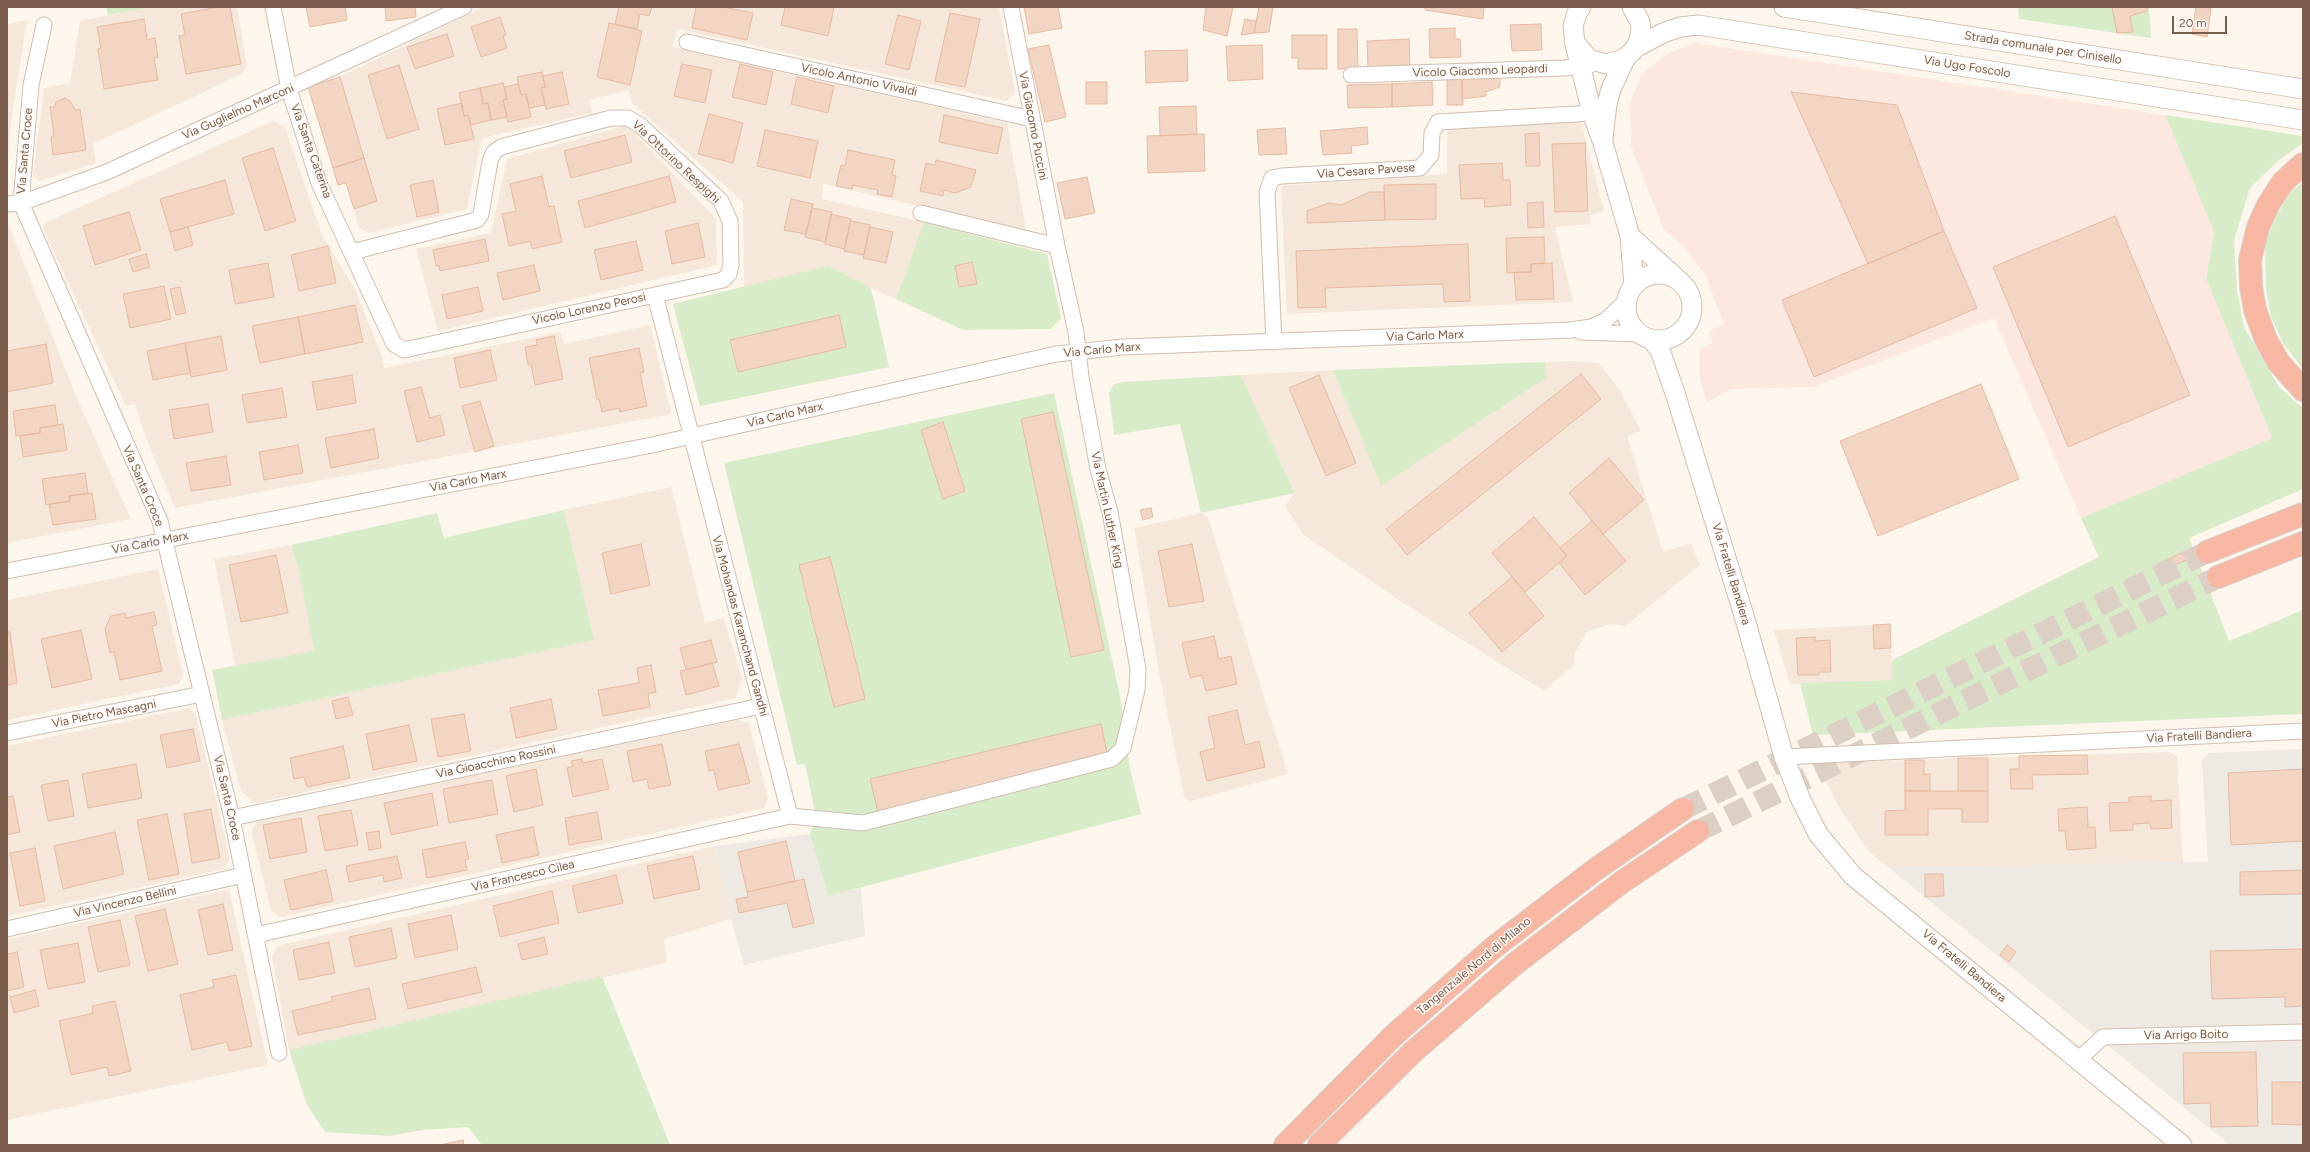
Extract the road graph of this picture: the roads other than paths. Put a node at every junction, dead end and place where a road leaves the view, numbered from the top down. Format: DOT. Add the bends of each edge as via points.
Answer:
graph roads {
  1 [pos="273,7"];
  2 [pos="464,7"];
  3 [pos="1011,7"];
  4 [pos="1563,7"];
  5 [pos="1581,7"];
  6 [pos="1632,7"];
  7 [pos="1784,7"];
  8 [pos="44,25"];
  9 [pos="1574,39"];
  10 [pos="687,42"];
  11 [pos="1623,56"];
  12 [pos="1580,66"];
  13 [pos="1351,75"];
  14 [pos="289,89"];
  15 [pos="2303,89"];
  16 [pos="1592,113"];
  17 [pos="1032,119"];
  18 [pos="2303,120"];
  19 [pos="1603,143"];
  20 [pos="2303,164"];
  21 [pos="14,204"];
  22 [pos="921,213"];
  23 [pos="1630,236"];
  24 [pos="1057,246"];
  25 [pos="352,252"];
  26 [pos="1675,278"];
  27 [pos="1630,293"];
  28 [pos="656,295"];
  29 [pos="1571,330"];
  30 [pos="1680,333"];
  31 [pos="1646,337"];
  32 [pos="1274,342"];
  33 [pos="404,350"];
  34 [pos="1078,351"];
  35 [pos="2303,390"];
  36 [pos="1676,393"];
  37 [pos="692,436"];
  38 [pos="2303,514"];
  39 [pos="165,540"];
  40 [pos="2303,543"];
  41 [pos="2207,552"];
  42 [pos="7,571"];
  43 [pos="2218,577"];
  44 [pos="202,694"];
  45 [pos="761,706"];
  46 [pos="2303,731"];
  47 [pos="7,733"];
  48 [pos="1784,757"];
  49 [pos="1683,809"];
  50 [pos="790,816"];
  51 [pos="232,818"];
  52 [pos="1698,831"];
  53 [pos="243,875"];
  54 [pos="7,929"];
  55 [pos="256,935"];
  56 [pos="2303,1032"];
  57 [pos="279,1053"];
  58 [pos="2078,1060"];
  59 [pos="1284,1145"];
  60 [pos="1319,1145"];
  61 [pos="2182,1145"];
  1 -- 14 [label="street, Via Santa Caterina"];
  2 -- 14 [label="street, Via Guglielmo Marconi"];
  3 -- 17 [label="street, Via Giacomo Puccini"];
  4 -- 9 [label="street"];
  5 -- 9 [label="street" via="1574,21"];
  6 -- 11 [label="street, Via Fratelli Bandiera" via="1638,17 1640,28"];
  7 -- 15 [label="street, Strada comunale per Cinisello"];
  8 -- 21 [label="street, Via Santa Croce" via="31,85"];
  9 -- 11 [label="street" via="1580,50 1589,59 1597,62"];
  9 -- 12 [label="street, Via Fratelli Bandiera"];
  10 -- 17 [label="street, Vicolo Antonio Vivaldi"];
  11 -- 12 [label="street, Vicolo Giacomo Leopardi"];
  11 -- 18 [label="street, Via Ugo Foscolo" via="1663,33 1680,27 1698,25"];
  11 -- 19 [label="street, Via Fratelli Bandiera" via="1607,104"];
  12 -- 13 [label="street, Vicolo Giacomo Leopardi"];
  12 -- 16 [label="street, Via Fratelli Bandiera"];
  14 -- 21 [label="street, Via Guglielmo Marconi" via="107,172"];
  14 -- 25 [label="street, Via Santa Caterina" via="319,183"];
  16 -- 19 [label="street, Via Fratelli Bandiera"];
  16 -- 32 [label="street, Via Cesare Pavese" via="1438,122 1432,133 1431,155 1420,168 1272,178 1267,192"];
  17 -- 24 [label="street, Via Giacomo Puccini"];
  19 -- 23 [label="street, Via Fratelli Bandiera"];
  20 -- 35 [label="highway" via="2282,182 2268,205 2258,227 2250,260 2255,310 2266,340 2279,363"];
  21 -- 39 [label="street, Via Santa Croce" via="160,521"];
  22 -- 24 [label="street"];
  23 -- 26 [label="street, Via Fratelli Bandiera"];
  23 -- 27 [label="street, Via Fratelli Bandiera"];
  24 -- 34 [label="street, Via Giacomo Puccini"];
  25 -- 28 [label="street, Via Ottorino Respighi" via="477,220 481,214 490,161 494,152 501,147 611,118 628,118 640,125 721,202 730,220 731,265 723,280"];
  25 -- 33 [label="street, Via Santa Caterina" via="394,344"];
  26 -- 27 [label="street" via="1652,274 1641,278"];
  26 -- 30 [label="street, Via Fratelli Bandiera" via="1688,292 1691,302 1691,314"];
  27 -- 29 [label="street, Via Carlo Marx" via="1606,320 1591,327"];
  27 -- 31 [label="street, Via Fratelli Bandiera" via="1627,316 1632,326"];
  28 -- 33 [label="street, Vicolo Lorenzo Perosi"];
  28 -- 37 [label="street, Vicolo Lorenzo Perosi"];
  29 -- 31 [label="street, Via Carlo Marx" via="1594,334 1617,332"];
  29 -- 32 [label="street, Via Carlo Marx"];
  30 -- 31 [label="street" via="1669,338"];
  30 -- 36 [label="street, Via Fratelli Bandiera" via="1674,363"];
  31 -- 36 [label="street, Via Fratelli Bandiera" via="1660,350"];
  32 -- 34 [label="street, Via Carlo Marx"];
  34 -- 37 [label="street, Via Carlo Marx"];
  34 -- 50 [label="street, Via Martin Luther King" via="1098,469 1110,512 1138,668 1137,690 1123,748 1112,759 863,823"];
  36 -- 48 [label="street, Via Fratelli Bandiera"];
  37 -- 39 [label="street, Via Carlo Marx"];
  37 -- 45 [label="street, Via Mohandas Karamchand Gandhi"];
  38 -- 41 [label="highway"];
  39 -- 42 [label="street, Via Carlo Marx"];
  39 -- 44 [label="street, Via Santa Croce"];
  40 -- 43 [label="highway"];
  44 -- 47 [label="street, Via Pietro Mascagni"];
  44 -- 51 [label="street, Via Santa Croce"];
  45 -- 50 [label="street, Via Mohandas Karamchand Gandhi"];
  45 -- 51 [label="street, Via Gioacchino Rossini"];
  46 -- 48 [label="street, Via Fratelli Bandiera"];
  48 -- 58 [label="street, Via Fratelli Bandiera" via="1818,834 1853,876"];
  49 -- 59 [label="highway, Tangenziale Nord di Milano" via="1596,869 1487,953 1363,1064"];
  50 -- 55 [label="street, Via Francesco Cilea"];
  51 -- 53 [label="street, Via Santa Croce"];
  52 -- 60 [label="highway, Tangenziale Nord di Milano" via="1622,882 1516,963 1414,1051"];
  53 -- 54 [label="street, Via Vincenzo Bellini"];
  53 -- 55 [label="street, Via Santa Croce"];
  55 -- 57 [label="street, Via Santa Croce"];
  56 -- 58 [label="street, Via Arrigo Boito" via="2103,1037"];
  58 -- 61 [label="street, Via Fratelli Bandiera"];
}
